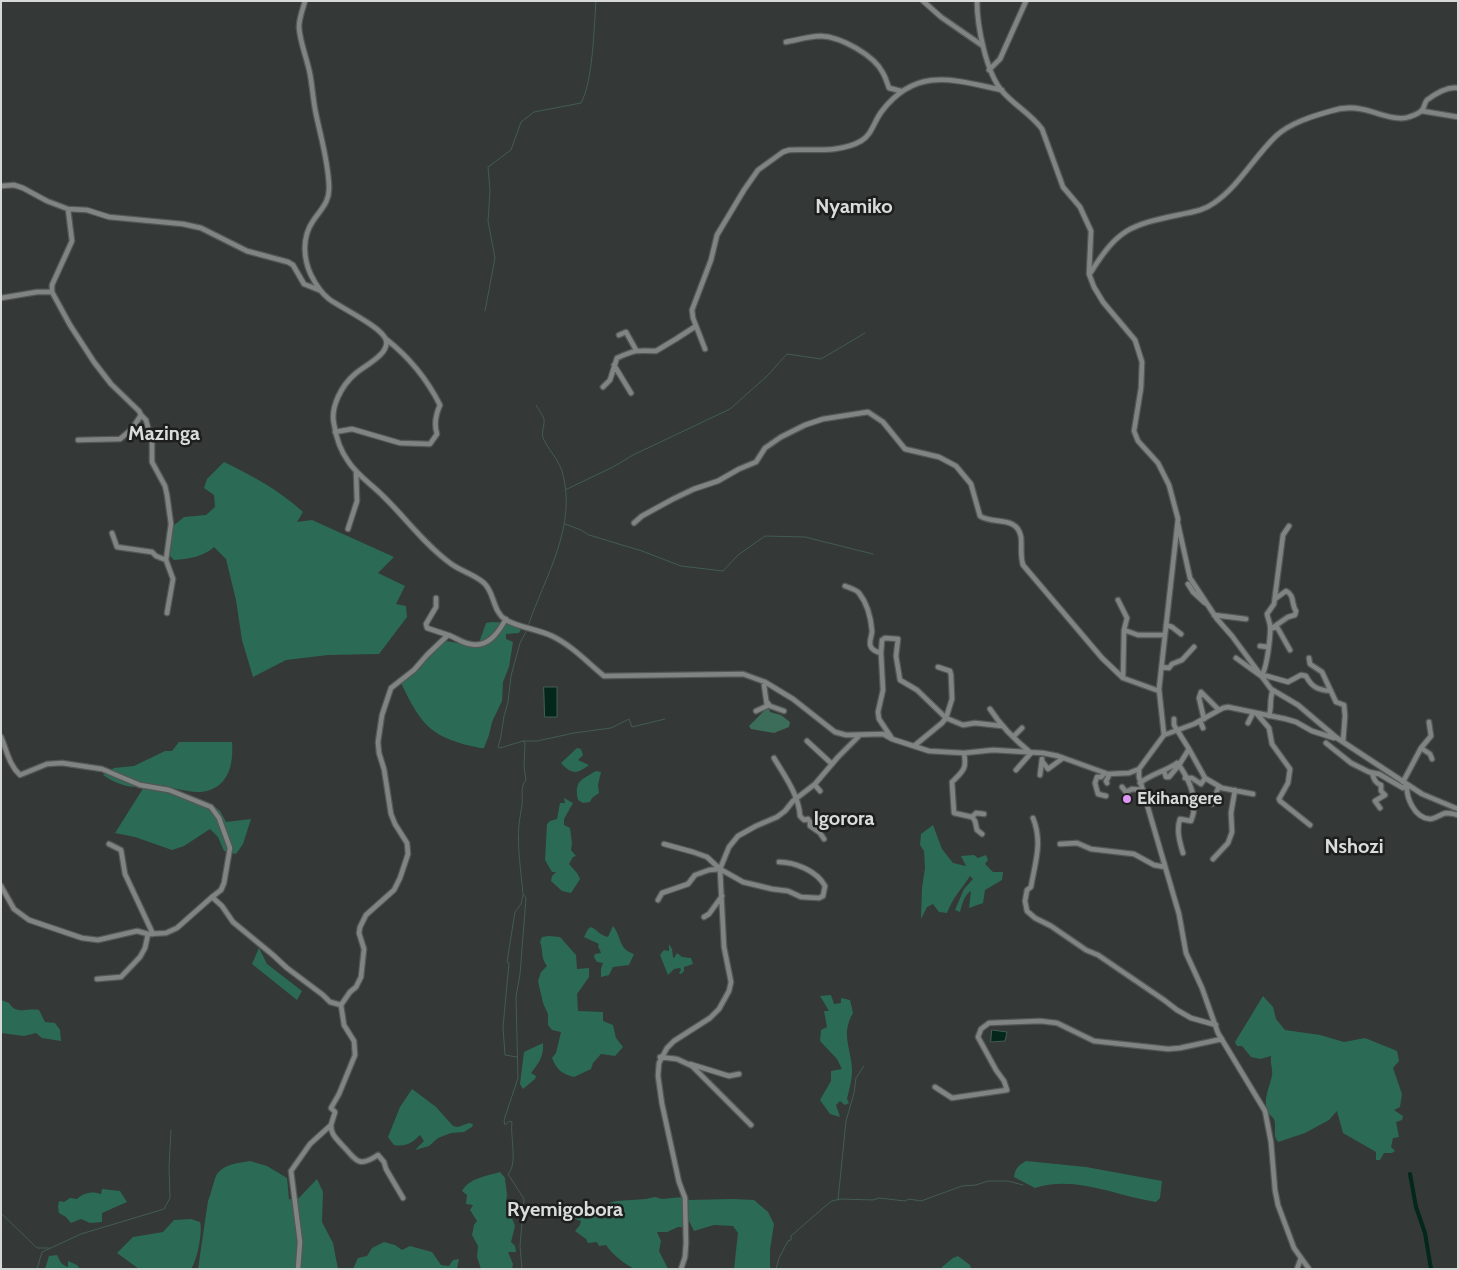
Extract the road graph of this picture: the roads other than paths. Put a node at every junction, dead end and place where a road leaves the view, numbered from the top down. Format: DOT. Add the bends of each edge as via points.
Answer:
graph roads {
  1 [pos="305,1"];
  2 [pos="923,1"];
  3 [pos="977,1"];
  4 [pos="1026,1"];
  5 [pos="786,42"];
  6 [pos="984,46"];
  7 [pos="990,70"];
  8 [pos="1458,88"];
  9 [pos="901,90"];
  10 [pos="1002,90"];
  11 [pos="1422,111"];
  12 [pos="1458,117"];
  13 [pos="1,186"];
  14 [pos="68,209"];
  15 [pos="1089,274"];
  16 [pos="319,290"];
  17 [pos="52,292"];
  18 [pos="1,298"];
  19 [pos="696,326"];
  20 [pos="619,335"];
  21 [pos="386,339"];
  22 [pos="705,349"];
  23 [pos="636,350"];
  24 [pos="614,365"];
  25 [pos="603,387"];
  26 [pos="631,393"];
  27 [pos="141,415"];
  28 [pos="335,432"];
  29 [pos="78,440"];
  30 [pos="356,471"];
  31 [pos="1178,519"];
  32 [pos="634,523"];
  33 [pos="1289,526"];
  34 [pos="348,529"];
  35 [pos="112,533"];
  36 [pos="166,560"];
  37 [pos="1188,584"];
  38 [pos="845,586"];
  39 [pos="436,598"];
  40 [pos="1275,599"];
  41 [pos="1118,600"];
  42 [pos="1208,605"];
  43 [pos="167,613"];
  44 [pos="1214,615"];
  45 [pos="1246,619"];
  46 [pos="1262,619"];
  47 [pos="506,620"];
  48 [pos="1268,620"];
  49 [pos="1166,625"];
  50 [pos="1271,628"];
  51 [pos="1124,630"];
  52 [pos="1181,634"];
  53 [pos="448,635"];
  54 [pos="1165,635"];
  55 [pos="1260,646"];
  56 [pos="1194,647"];
  57 [pos="1268,647"];
  58 [pos="1290,650"];
  59 [pos="881,653"];
  60 [pos="1236,658"];
  61 [pos="1309,658"];
  62 [pos="938,667"];
  63 [pos="1162,667"];
  64 [pos="1262,676"];
  65 [pos="1123,678"];
  66 [pos="765,682"];
  67 [pos="1273,690"];
  68 [pos="1331,690"];
  69 [pos="1160,691"];
  70 [pos="767,702"];
  71 [pos="990,709"];
  72 [pos="1218,710"];
  73 [pos="756,711"];
  74 [pos="784,711"];
  75 [pos="1247,712"];
  76 [pos="1254,713"];
  77 [pos="1210,716"];
  78 [pos="1269,716"];
  79 [pos="1244,717"];
  80 [pos="946,718"];
  81 [pos="1174,719"];
  82 [pos="1202,720"];
  83 [pos="1215,720"];
  84 [pos="1429,722"];
  85 [pos="1248,723"];
  86 [pos="1002,726"];
  87 [pos="1022,728"];
  88 [pos="1204,728"];
  89 [pos="1178,731"];
  90 [pos="860,735"];
  91 [pos="1164,735"];
  92 [pos="1013,737"];
  93 [pos="1,738"];
  94 [pos="1337,738"];
  95 [pos="892,739"];
  96 [pos="807,741"];
  97 [pos="1343,742"];
  98 [pos="1326,743"];
  99 [pos="914,746"];
  100 [pos="1420,748"];
  101 [pos="1189,749"];
  102 [pos="964,753"];
  103 [pos="1031,753"];
  104 [pos="1043,753"];
  105 [pos="774,758"];
  106 [pos="1063,758"];
  107 [pos="1432,759"];
  108 [pos="1042,761"];
  109 [pos="832,764"];
  110 [pos="1180,764"];
  111 [pos="1139,769"];
  112 [pos="1016,770"];
  113 [pos="1132,772"];
  114 [pos="1372,773"];
  115 [pos="1107,774"];
  116 [pos="1040,775"];
  117 [pos="1185,778"];
  118 [pos="1205,778"];
  119 [pos="1139,780"];
  120 [pos="1107,783"];
  121 [pos="1405,783"];
  122 [pos="815,785"];
  123 [pos="1219,786"];
  124 [pos="1122,787"];
  125 [pos="1143,790"];
  126 [pos="1235,790"];
  127 [pos="820,791"];
  128 [pos="1253,794"];
  129 [pos="1106,796"];
  130 [pos="795,800"];
  131 [pos="1212,804"];
  132 [pos="1380,808"];
  133 [pos="1458,809"];
  134 [pos="984,814"];
  135 [pos="1458,815"];
  136 [pos="972,817"];
  137 [pos="1033,818"];
  138 [pos="1310,825"];
  139 [pos="982,834"];
  140 [pos="824,840"];
  141 [pos="109,844"];
  142 [pos="664,844"];
  143 [pos="1060,844"];
  144 [pos="1182,853"];
  145 [pos="1213,859"];
  146 [pos="779,862"];
  147 [pos="1165,867"];
  148 [pos="720,869"];
  149 [pos="1,886"];
  150 [pos="722,896"];
  151 [pos="212,897"];
  152 [pos="658,900"];
  153 [pos="704,917"];
  154 [pos="151,934"];
  155 [pos="97,979"];
  156 [pos="341,1004"];
  157 [pos="1216,1025"];
  158 [pos="1222,1039"];
  159 [pos="660,1057"];
  160 [pos="688,1064"];
  161 [pos="739,1074"];
  162 [pos="935,1087"];
  163 [pos="331,1125"];
  164 [pos="751,1125"];
  165 [pos="403,1198"];
  166 [pos="1301,1258"];
  167 [pos="298,1269"];
  168 [pos="681,1269"];
  169 [pos="1297,1269"];
  170 [pos="1310,1269"];
  1 -- 16 [label="street" via="299,29 310,73 329,190 327,201 306,234 306,257"];
  2 -- 6 [label="street"];
  3 -- 6 [label="street"];
  4 -- 7 [label="street" via="1000,59"];
  5 -- 9 [label="street" via="821,36 853,46 870,57 883,72 889,88"];
  6 -- 7 [label="street"];
  7 -- 10 [label="street"];
  8 -- 11 [label="street" via="1439,92 1427,100"];
  9 -- 10 [label="street" via="923,82 945,80"];
  9 -- 19 [label="street" via="880,113 863,140 849,146 783,152 758,170 717,235 692,310"];
  10 -- 15 [label="street" via="1042,129 1063,187 1080,207 1091,231"];
  11 -- 12 [label="street"];
  11 -- 15 [label="street" via="1406,118 1361,109 1338,109 1292,126 1275,137 1215,203 1200,211 1133,226 1112,242"];
  13 -- 14 [label="street" via="23,188"];
  14 -- 16 [label="street" via="200,228 247,251 288,262 304,284"];
  14 -- 17 [label="street" via="72,241 52,285"];
  15 -- 31 [label="street" via="1103,302 1135,340 1142,362 1134,431 1138,441 1158,463 1169,485"];
  16 -- 21 [label="street" via="376,328"];
  17 -- 18 [label="street"];
  17 -- 27 [label="street" via="94,362"];
  19 -- 22 [label="street"];
  19 -- 23 [label="street" via="656,351"];
  20 -- 23 [label="street" via="626,332"];
  21 -- 28 [label="street" via="380,355 345,385 335,408"];
  21 -- 28 [label="street" via="417,369 437,399 440,405 436,417 437,434 430,444 400,443 352,429"];
  23 -- 24 [label="street" via="617,358"];
  24 -- 25 [label="street" via="610,380"];
  24 -- 26 [label="street"];
  27 -- 29 [label="street" via="120,439"];
  27 -- 36 [label="street" via="146,420 152,442 152,462 167,495 171,524"];
  28 -- 30 [label="street" via="348,462"];
  30 -- 34 [label="street" via="357,501"];
  30 -- 47 [label="street" via="441,556 484,583 498,613"];
  31 -- 42 [label="street" via="1190,578"];
  31 -- 49 [label="street"];
  32 -- 65 [label="street" via="673,499 756,462 765,448 805,425 868,412 883,422 905,449 939,457 956,466 971,484 978,511 985,519 1016,526 1021,535 1024,565 1102,658"];
  33 -- 40 [label="street" via="1283,535"];
  35 -- 36 [label="street" via="117,546 152,552"];
  36 -- 43 [label="street" via="173,579"];
  37 -- 42 [label="street"];
  38 -- 59 [label="street" via="859,592 870,618 871,646"];
  39 -- 53 [label="street" via="436,607 427,628"];
  40 -- 48 [label="street" via="1267,614"];
  40 -- 50 [label="street" via="1289,592 1296,611 1295,615"];
  41 -- 51 [label="street" via="1127,618"];
  42 -- 44 [label="street"];
  44 -- 45 [label="street"];
  44 -- 64 [label="street"];
  46 -- 48 [label="street"];
  47 -- 53 [label="street" via="498,634 480,644 470,644"];
  47 -- 66 [label="street" via="552,636 604,676 736,674"];
  48 -- 50 [label="street"];
  49 -- 52 [label="street"];
  49 -- 54 [label="street"];
  50 -- 57 [label="street"];
  50 -- 58 [label="street" via="1276,628"];
  51 -- 54 [label="street" via="1138,635"];
  51 -- 65 [label="street"];
  53 -- 156 [label="street" via="391,688 382,715 379,753 391,814 407,843 408,854 394,890 366,915 360,927 364,949 362,976"];
  54 -- 63 [label="street"];
  55 -- 57 [label="street"];
  56 -- 63 [label="street" via="1182,660 1169,668"];
  57 -- 64 [label="street"];
  59 -- 80 [label="street" via="882,640 898,639 896,656 900,680 917,690"];
  59 -- 95 [label="street" via="883,682 878,712"];
  60 -- 64 [label="street"];
  61 -- 68 [label="street" via="1310,664 1322,672"];
  62 -- 80 [label="street" via="951,674 952,699"];
  63 -- 69 [label="street"];
  64 -- 67 [label="street"];
  64 -- 68 [label="street" via="1288,682 1301,675 1306,676 1310,684 1320,690"];
  65 -- 69 [label="street"];
  66 -- 70 [label="street"];
  66 -- 90 [label="street" via="835,732"];
  67 -- 78 [label="street"];
  67 -- 94 [label="street" via="1298,705"];
  68 -- 97 [label="street" via="1336,702 1344,705"];
  69 -- 91 [label="street"];
  70 -- 73 [label="street" via="767,706"];
  70 -- 74 [label="street"];
  71 -- 86 [label="street"];
  72 -- 75 [label="street" via="1228,707"];
  72 -- 77 [label="street"];
  72 -- 82 [label="street" via="1201,692"];
  75 -- 76 [label="street"];
  75 -- 79 [label="street"];
  76 -- 78 [label="street"];
  76 -- 85 [label="street"];
  76 -- 138 [label="street" via="1269,728 1272,744 1290,769 1288,783 1279,799"];
  77 -- 82 [label="street"];
  77 -- 83 [label="street"];
  78 -- 94 [label="street" via="1296,722"];
  80 -- 86 [label="street" via="963,725"];
  80 -- 99 [label="street"];
  81 -- 89 [label="street"];
  82 -- 88 [label="street"];
  82 -- 89 [label="street"];
  84 -- 100 [label="street" via="1431,736"];
  86 -- 92 [label="street"];
  87 -- 92 [label="street"];
  89 -- 91 [label="street"];
  89 -- 101 [label="street"];
  90 -- 95 [label="street" via="883,734"];
  90 -- 109 [label="street"];
  91 -- 111 [label="street"];
  92 -- 103 [label="street"];
  93 -- 151 [label="street" via="7,756 20,775 47,764 62,763 102,770 140,785 169,790 211,807 219,818 230,848 224,883"];
  94 -- 97 [label="street"];
  95 -- 99 [label="street"];
  96 -- 109 [label="street"];
  97 -- 121 [label="street"];
  98 -- 114 [label="street" via="1352,763"];
  99 -- 102 [label="street" via="929,751"];
  100 -- 107 [label="street"];
  100 -- 121 [label="street"];
  101 -- 110 [label="street"];
  101 -- 118 [label="street"];
  102 -- 103 [label="street" via="993,750"];
  102 -- 136 [label="street" via="964,770 952,782 952,804 954,813"];
  103 -- 104 [label="street"];
  103 -- 112 [label="street"];
  104 -- 106 [label="street"];
  104 -- 108 [label="street"];
  105 -- 130 [label="street"];
  106 -- 108 [label="street" via="1048,769"];
  106 -- 115 [label="street"];
  108 -- 116 [label="street"];
  109 -- 122 [label="street"];
  110 -- 117 [label="street"];
  110 -- 119 [label="street"];
  111 -- 113 [label="street"];
  111 -- 119 [label="street"];
  113 -- 115 [label="street"];
  113 -- 119 [label="street"];
  114 -- 121 [label="street" via="1404,788"];
  114 -- 132 [label="street" via="1385,795 1375,802"];
  115 -- 120 [label="street"];
  115 -- 129 [label="street" via="1097,777 1095,783 1098,794"];
  117 -- 118 [label="street" via="1192,778 1200,784"];
  117 -- 144 [label="street" via="1194,794 1196,806 1191,821 1180,819 1178,822"];
  118 -- 123 [label="street"];
  119 -- 125 [label="street"];
  121 -- 133 [label="street" via="1429,798"];
  121 -- 135 [label="street" via="1406,794 1422,816 1431,819 1447,813"];
  122 -- 127 [label="street"];
  122 -- 130 [label="street"];
  123 -- 126 [label="street"];
  123 -- 131 [label="street"];
  124 -- 125 [label="street" via="1126,792"];
  125 -- 147 [label="street"];
  126 -- 128 [label="street"];
  126 -- 145 [label="street" via="1232,832 1228,844"];
  130 -- 140 [label="street" via="800,816 808,819 810,826"];
  130 -- 148 [label="street" via="781,814 738,836 729,847"];
  134 -- 136 [label="street" via="976,813"];
  136 -- 139 [label="street"];
  137 -- 157 [label="street" via="1038,832 1038,850 1025,901 1027,911 1177,1010"];
  141 -- 154 [label="street" via="121,850 125,874"];
  142 -- 148 [label="street" via="707,857"];
  143 -- 147 [label="street" via="1077,843 1091,849 1134,854"];
  146 -- 148 [label="street" via="788,862 816,875 825,886 823,896 806,898 743,882"];
  147 -- 157 [label="street" via="1186,953"];
  148 -- 150 [label="street"];
  148 -- 152 [label="street" via="695,875 688,884 662,893"];
  149 -- 154 [label="street" via="14,909 22,916 63,932 98,940 137,932"];
  150 -- 153 [label="street"];
  150 -- 159 [label="street" via="724,947 731,982 729,991 710,1018 674,1041"];
  151 -- 154 [label="street" via="177,928"];
  151 -- 156 [label="street" via="233,922 287,968 330,1002"];
  154 -- 155 [label="street" via="140,957 121,977"];
  156 -- 163 [label="street" via="344,1025 354,1041 355,1055 331,1108 334,1112"];
  157 -- 158 [label="street"];
  158 -- 162 [label="street" via="1168,1049 1094,1042 1057,1023 989,1023 981,1029 978,1037 1007,1090 952,1098"];
  158 -- 166 [label="street" via="1265,1111 1278,1205"];
  159 -- 160 [label="street"];
  159 -- 168 [label="street" via="658,1076 662,1104 686,1207 685,1257"];
  160 -- 161 [label="street" via="729,1076"];
  160 -- 164 [label="street"];
  163 -- 165 [label="street" via="334,1138 351,1157 368,1162 378,1155"];
  163 -- 167 [label="street" via="310,1144 291,1171 300,1242"];
  166 -- 169 [label="street"];
  166 -- 170 [label="street"];
}
